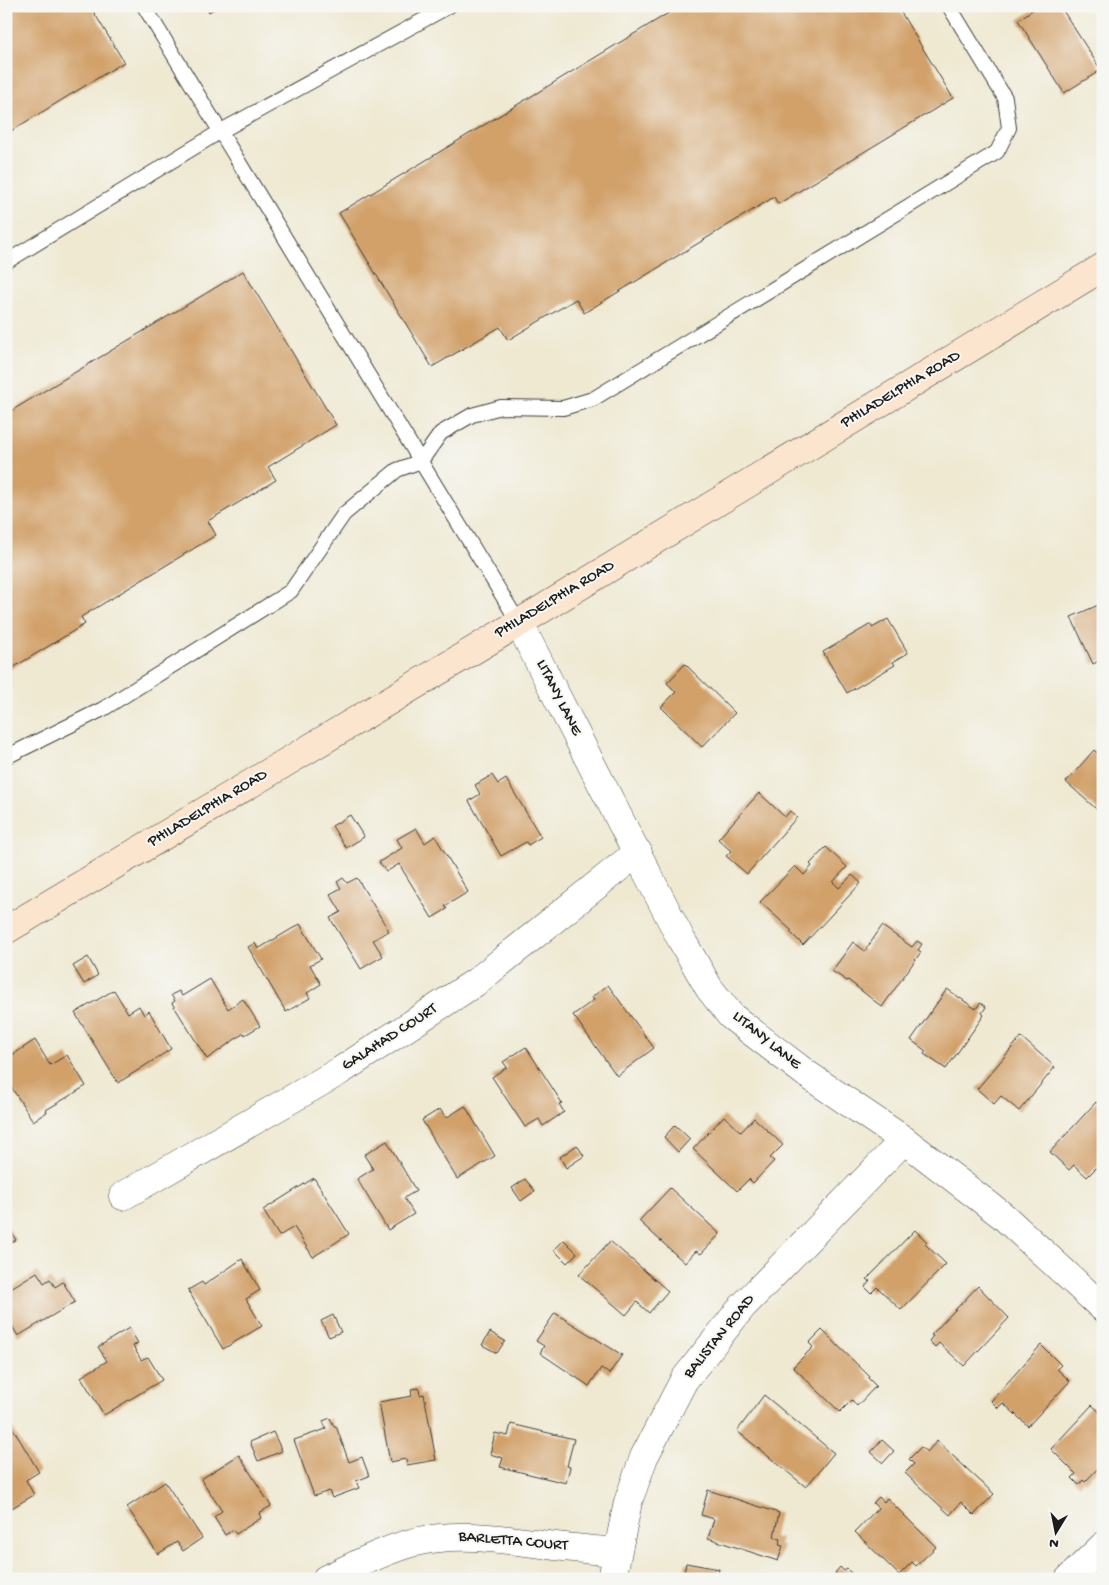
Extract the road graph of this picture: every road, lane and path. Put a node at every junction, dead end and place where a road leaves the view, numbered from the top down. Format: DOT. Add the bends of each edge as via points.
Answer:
graph roads {
  1 [pos="144,6"];
  2 [pos="449,6"];
  3 [pos="949,6"];
  4 [pos="221,131"];
  5 [pos="6,262"];
  6 [pos="1103,267"];
  7 [pos="421,461"];
  8 [pos="519,623"];
  9 [pos="6,758"];
  10 [pos="638,852"];
  11 [pos="6,930"];
  12 [pos="904,1140"];
  13 [pos="123,1196"];
  14 [pos="1103,1308"];
  15 [pos="1103,1546"];
  16 [pos="616,1552"];
  17 [pos="326,1579"];
  18 [pos="612,1579"];
  19 [pos="1069,1579"];
  1 -- 4 [label="lane"];
  2 -- 4 [label="lane"];
  3 -- 7 [label="lane" via="1005,98 1009,128 997,152 593,399 563,408 501,407 472,415 441,433"];
  4 -- 5 [label="lane"];
  4 -- 7 [label="lane"];
  6 -- 8 [label="main road, PHILADELPHIA ROAD"];
  7 -- 8 [label="lane"];
  7 -- 9 [label="lane" via="397,470 344,514 291,591 102,709"];
  8 -- 10 [label="street, LITANY LANE"];
  8 -- 11 [label="main road, PHILADELPHIA ROAD"];
  10 -- 12 [label="street, LITANY LANE" via="681,939 709,988 731,1016 808,1075"];
  10 -- 13 [label="street, GALAHAD COURT" via="476,982 340,1071"];
  12 -- 14 [label="street, LITANY LANE" via="1003,1216"];
  12 -- 16 [label="street, BALISTAN ROAD" via="742,1307 684,1380 644,1457 628,1502"];
  15 -- 19 [label="street"];
  16 -- 17 [label="street, BARLETTA COURT" via="480,1536 446,1538 411,1543"];
  16 -- 18 [label="street, BALISTAN ROAD"];
}
